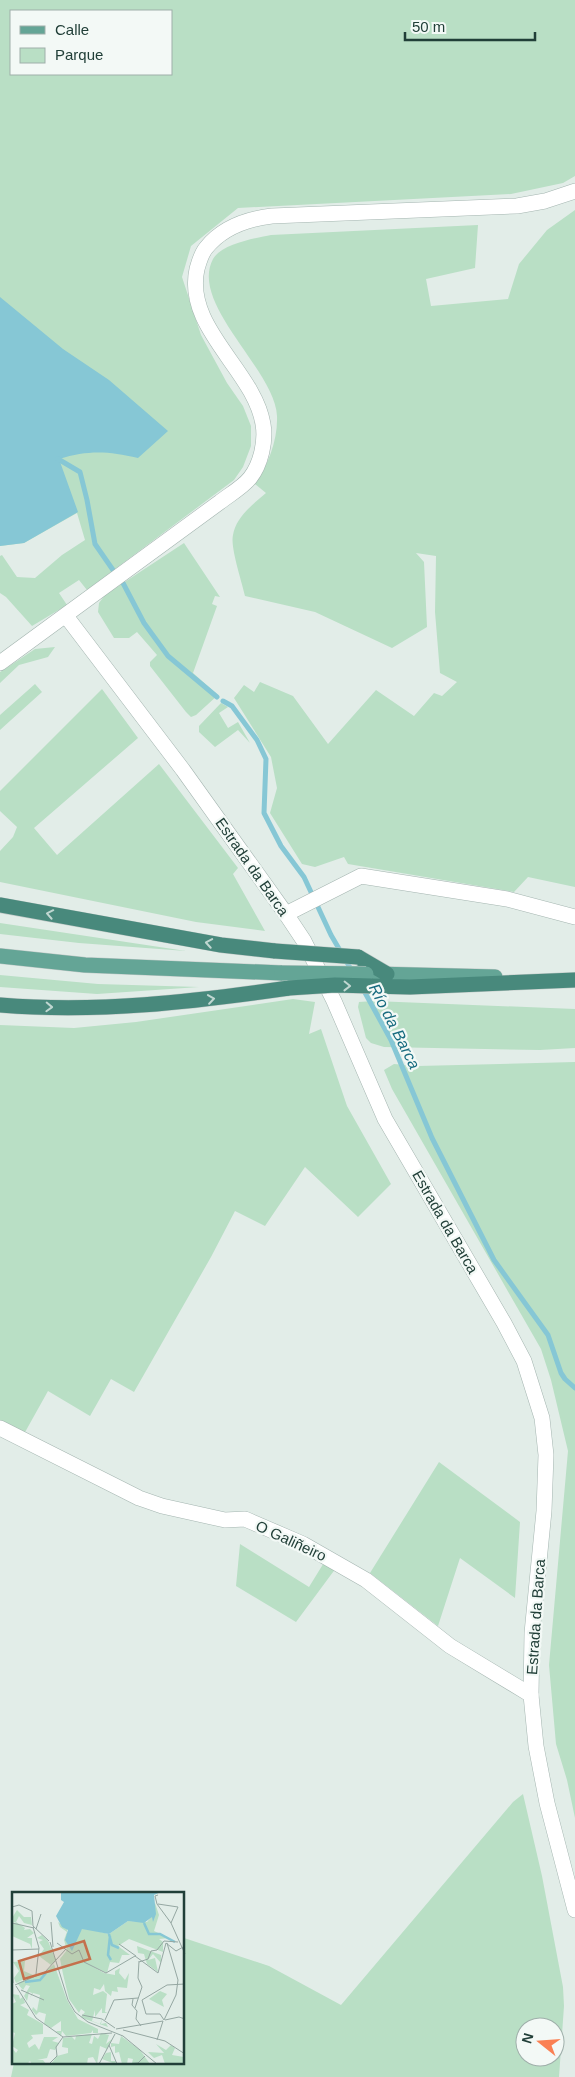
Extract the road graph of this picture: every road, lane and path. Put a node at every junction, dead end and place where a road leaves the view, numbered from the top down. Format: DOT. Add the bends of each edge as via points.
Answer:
graph roads {
  1 [pos="575,191"];
  2 [pos="66,616"];
  3 [pos="0,662"];
  4 [pos="0,905"];
  5 [pos="286,914"];
  6 [pos="575,917"];
  7 [pos="0,956"];
  8 [pos="388,974"];
  9 [pos="369,980"];
  10 [pos="574,980"];
  11 [pos="0,1005"];
  12 [pos="0,1428"];
  13 [pos="531,1695"];
  14 [pos="575,1910"];
  1 -- 2 [label="street" via="517,206 258,218 241,223 213,240 202,253 197,267 198,302 209,326 256,401 264,436 258,465 249,480"];
  2 -- 3 [label="street"];
  2 -- 5 [label="street, Estrada da Barca" via="183,770"];
  8 -- 4 [label="highway, one-way, bridge" via="358,957 221,945"];
  5 -- 6 [label="street" via="361,876 507,899"];
  5 -- 13 [label="street, Estrada da Barca" via="304,941 334,1001 386,1119 504,1322 524,1361 536,1396 542,1418 546,1481 532,1633"];
  7 -- 9 [label="main road, bridge" via="104,966"];
  8 -- 9 [label="main road"];
  8 -- 10 [label="main road"];
  9 -- 10 [label="highway" via="410,987"];
  11 -- 9 [label="highway, one-way, bridge" via="122,1007"];
  12 -- 13 [label="street, O Galiñeiro" via="139,1498 225,1520 245,1519 303,1544 366,1580 450,1646"];
  13 -- 14 [label="street, Estrada da Barca" via="536,1746 547,1802"];
}
